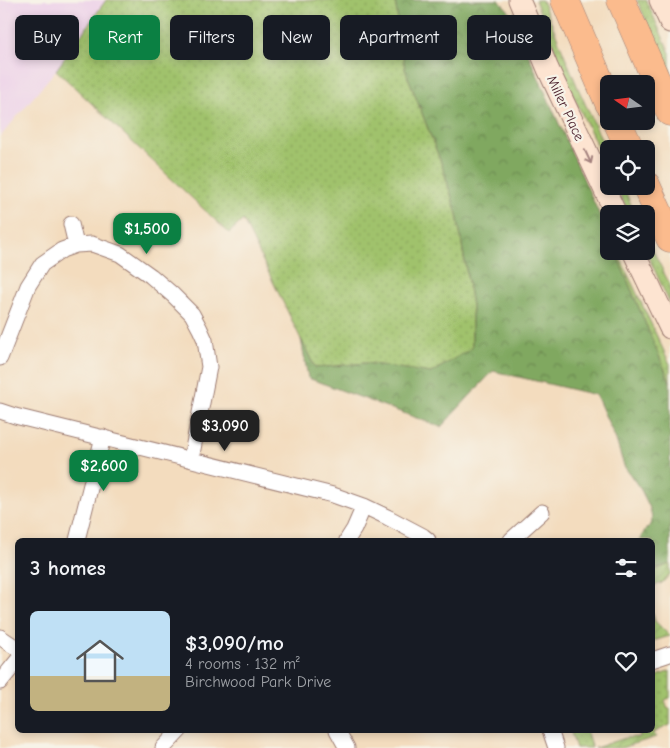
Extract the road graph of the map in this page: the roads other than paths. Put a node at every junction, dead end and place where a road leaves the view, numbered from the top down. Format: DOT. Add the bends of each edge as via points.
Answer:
graph roads {
  1 [pos="519,0"];
  2 [pos="565,0"];
  3 [pos="621,0"];
  4 [pos="660,0"];
  5 [pos="670,22"];
  6 [pos="600,82"];
  7 [pos="670,112"];
  8 [pos="651,195"];
  9 [pos="612,205"];
  10 [pos="71,224"];
  11 [pos="670,238"];
  12 [pos="76,245"];
  13 [pos="638,260"];
  14 [pos="670,328"];
  15 [pos="0,358"];
  16 [pos="0,411"];
  17 [pos="103,437"];
  18 [pos="191,459"];
  19 [pos="364,506"];
  20 [pos="542,512"];
  21 [pos="78,538"];
  22 [pos="348,538"];
  23 [pos="424,538"];
  24 [pos="513,538"];
  25 [pos="0,637"];
  26 [pos="15,647"];
  27 [pos="670,654"];
  28 [pos="655,659"];
  29 [pos="15,664"];
  30 [pos="0,682"];
  31 [pos="177,733"];
  32 [pos="339,733"];
  33 [pos="551,733"];
  34 [pos="163,748"];
  35 [pos="347,748"];
  36 [pos="556,748"];
  1 -- 9 [label="main road, Miller Place, one-way"];
  2 -- 6 [label="highway"];
  3 -- 7 [label="highway"];
  4 -- 5 [label="main road"];
  8 -- 11 [label="highway"];
  10 -- 12 [label="street"];
  12 -- 15 [label="street" via="42,264 28,286"];
  12 -- 18 [label="street" via="92,244 120,254 151,276 192,314 204,340 209,367"];
  13 -- 14 [label="main road"];
  16 -- 17 [label="street"];
  17 -- 18 [label="street"];
  17 -- 21 [label="street"];
  18 -- 19 [label="street"];
  19 -- 22 [label="street"];
  19 -- 23 [label="street"];
  20 -- 24 [label="street"];
  25 -- 26 [label="street"];
  27 -- 28 [label="street"];
  29 -- 30 [label="street"];
  31 -- 34 [label="street"];
  32 -- 35 [label="street"];
  33 -- 36 [label="street"];
}
